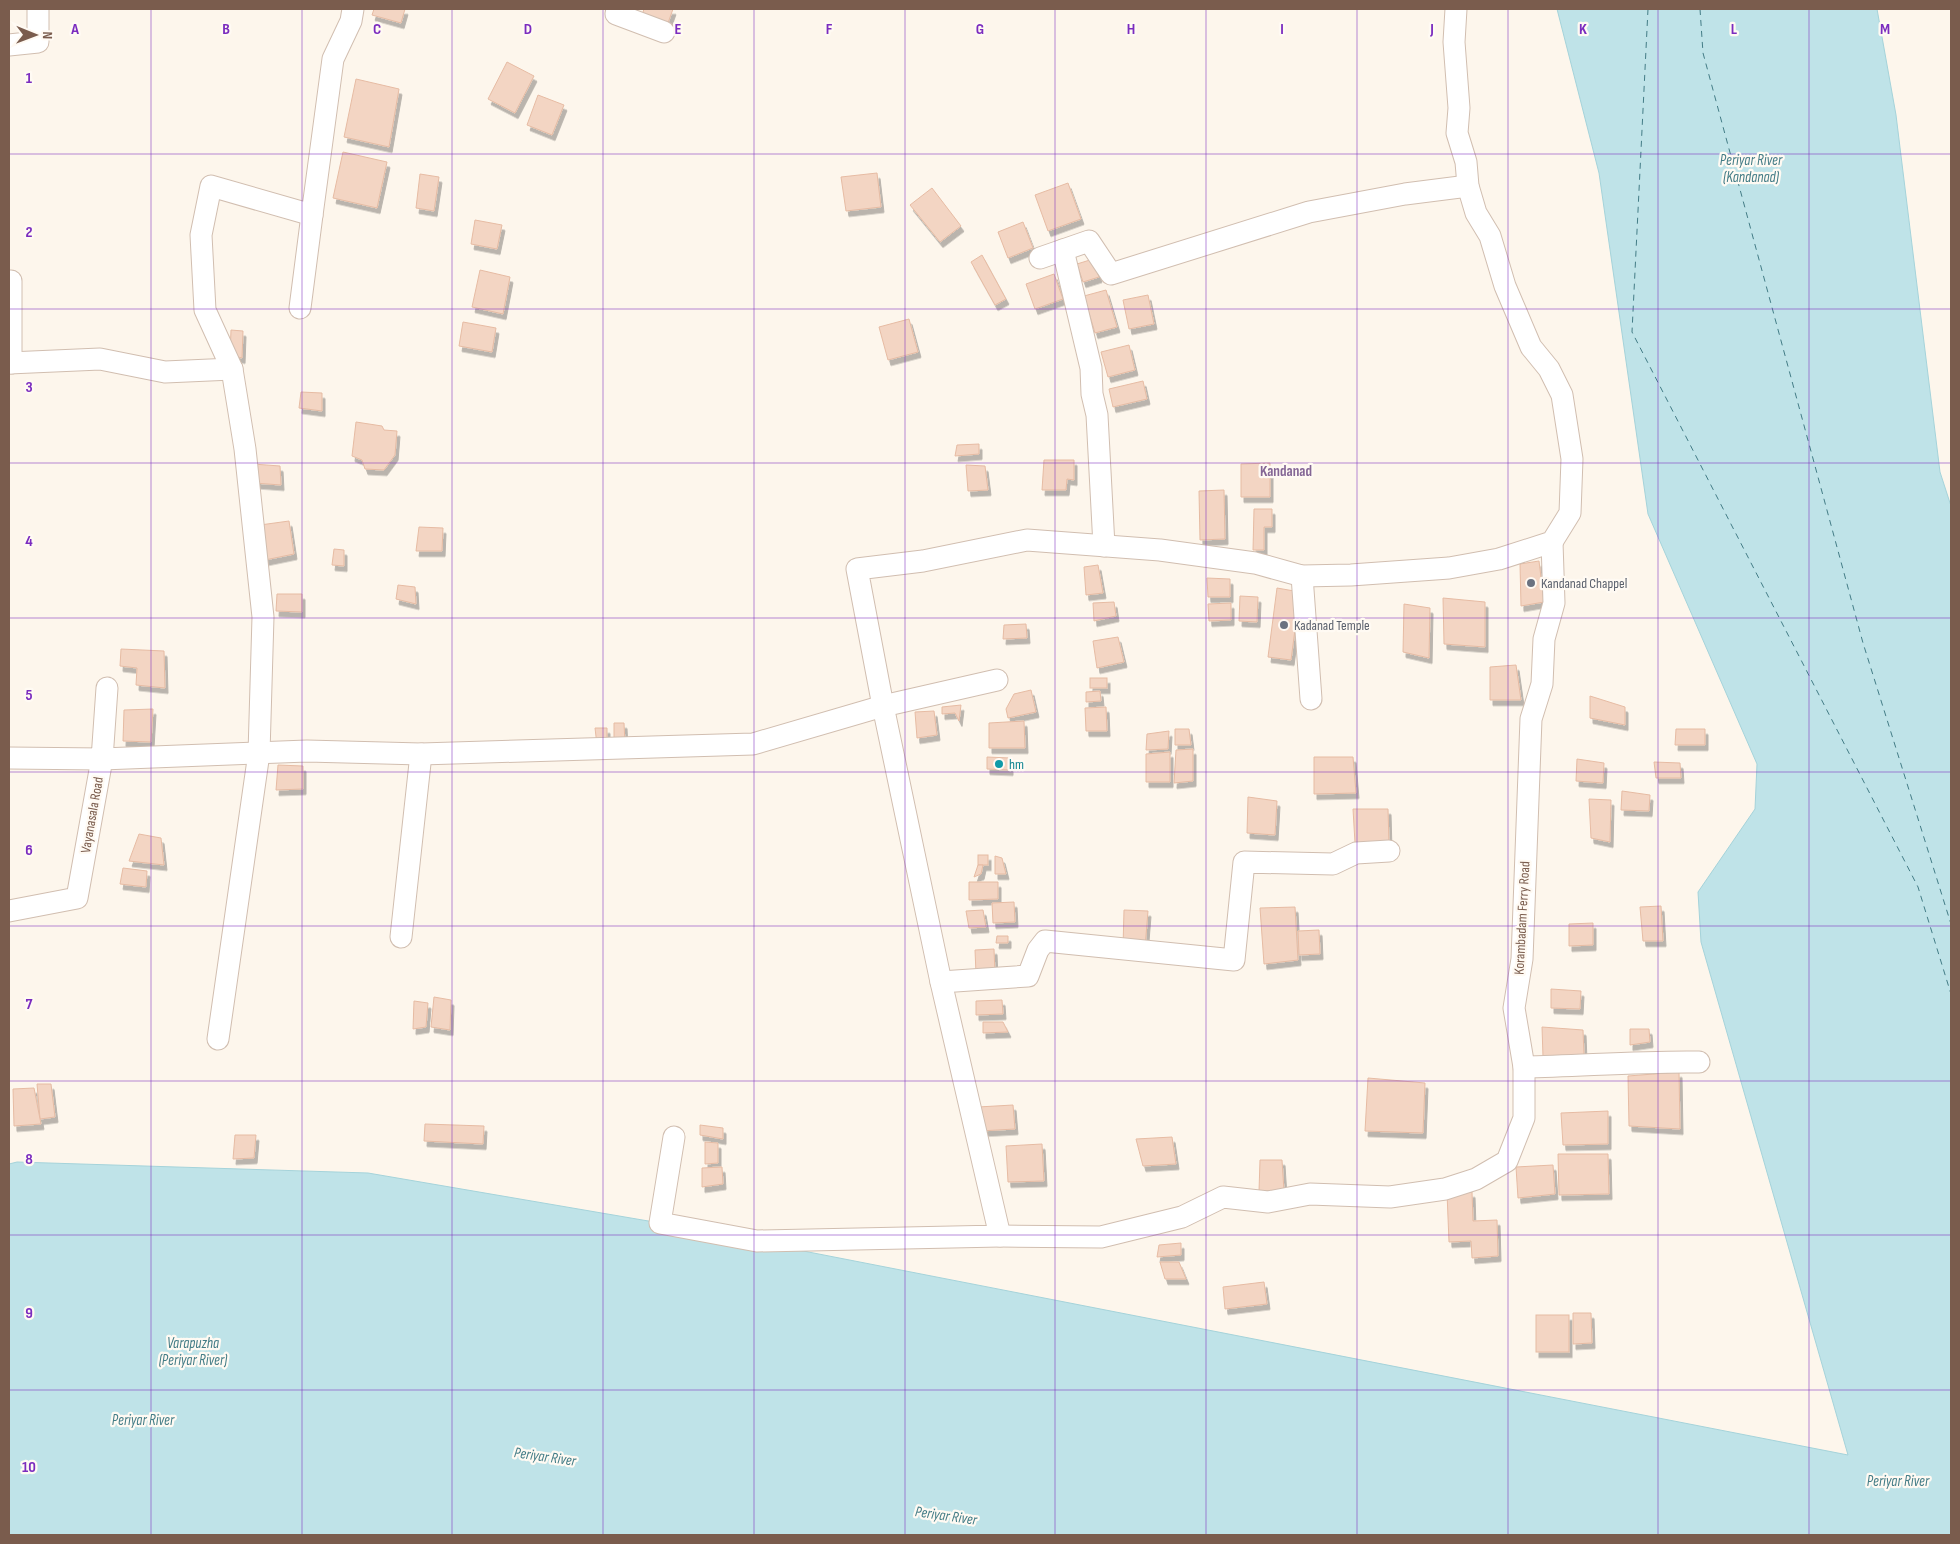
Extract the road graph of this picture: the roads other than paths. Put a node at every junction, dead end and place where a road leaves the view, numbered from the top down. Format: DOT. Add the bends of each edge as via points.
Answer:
graph roads {
  1 [pos="38,9"];
  2 [pos="353,9"];
  3 [pos="617,9"];
  4 [pos="1456,9"];
  5 [pos="664,32"];
  6 [pos="9,45"];
  7 [pos="1468,186"];
  8 [pos="312,215"];
  9 [pos="1063,250"];
  10 [pos="1040,258"];
  11 [pos="9,281"];
  12 [pos="300,308"];
  13 [pos="10,363"];
  14 [pos="232,369"];
  15 [pos="1552,542"];
  16 [pos="1104,546"];
  17 [pos="1302,576"];
  18 [pos="997,680"];
  19 [pos="107,688"];
  20 [pos="1311,699"];
  21 [pos="883,706"];
  22 [pos="259,753"];
  23 [pos="421,754"];
  24 [pos="9,758"];
  25 [pos="102,759"];
  26 [pos="1389,851"];
  27 [pos="9,911"];
  28 [pos="401,937"];
  29 [pos="942,982"];
  30 [pos="218,1039"];
  31 [pos="1699,1062"];
  32 [pos="1524,1067"];
  33 [pos="674,1137"];
  34 [pos="1000,1236"];
  1 -- 6 [label="street" via="38,42"];
  2 -- 8 [label="street" via="333,59"];
  3 -- 5 [label="street" via="616,14"];
  4 -- 7 [label="street" via="1454,42 1460,108 1457,134 1466,162"];
  7 -- 9 [label="street" via="1309,212 1111,274 1089,241"];
  7 -- 15 [label="street" via="1476,214 1490,236 1505,286 1531,347 1549,369 1562,395 1572,459 1570,513"];
  8 -- 12 [label="street"];
  8 -- 14 [label="street" via="211,186 201,235 205,310"];
  9 -- 10 [label="street"];
  9 -- 16 [label="street" via="1091,368 1097,415"];
  11 -- 13 [label="street"];
  13 -- 14 [label="street" via="100,359 165,372"];
  14 -- 22 [label="street" via="245,450 263,617"];
  15 -- 17 [label="street" via="1499,559 1449,568"];
  15 -- 32 [label="street, Korambadam Ferry Road" via="1554,603 1544,639 1542,684 1531,719 1523,950 1514,1008"];
  16 -- 17 [label="street" via="1255,562"];
  16 -- 21 [label="street" via="1028,540 923,561 857,569"];
  17 -- 20 [label="street"];
  18 -- 21 [label="street, Vayanasala Road"];
  19 -- 25 [label="street"];
  21 -- 23 [label="street, Vayanasala Road" via="753,744"];
  21 -- 29 [label="street"];
  22 -- 23 [label="street, Vayanasala Road" via="308,750"];
  22 -- 25 [label="street, Vayanasala Road"];
  22 -- 30 [label="street"];
  23 -- 28 [label="street"];
  24 -- 25 [label="street"];
  25 -- 27 [label="street, Vayanasala Road" via="77,898"];
  26 -- 29 [label="street" via="1356,853 1333,864 1244,862 1234,960 1045,942 1038,950 1028,976"];
  29 -- 34 [label="street"];
  31 -- 32 [label="street"];
  32 -- 34 [label="street, Korambadam Ferry Road" via="1524,1118 1507,1161 1476,1179 1453,1187 1390,1197 1310,1194 1268,1202 1223,1197 1182,1217 1101,1237"];
  33 -- 34 [label="street, Korambadam Ferry Road" via="660,1222 757,1242"];
}
